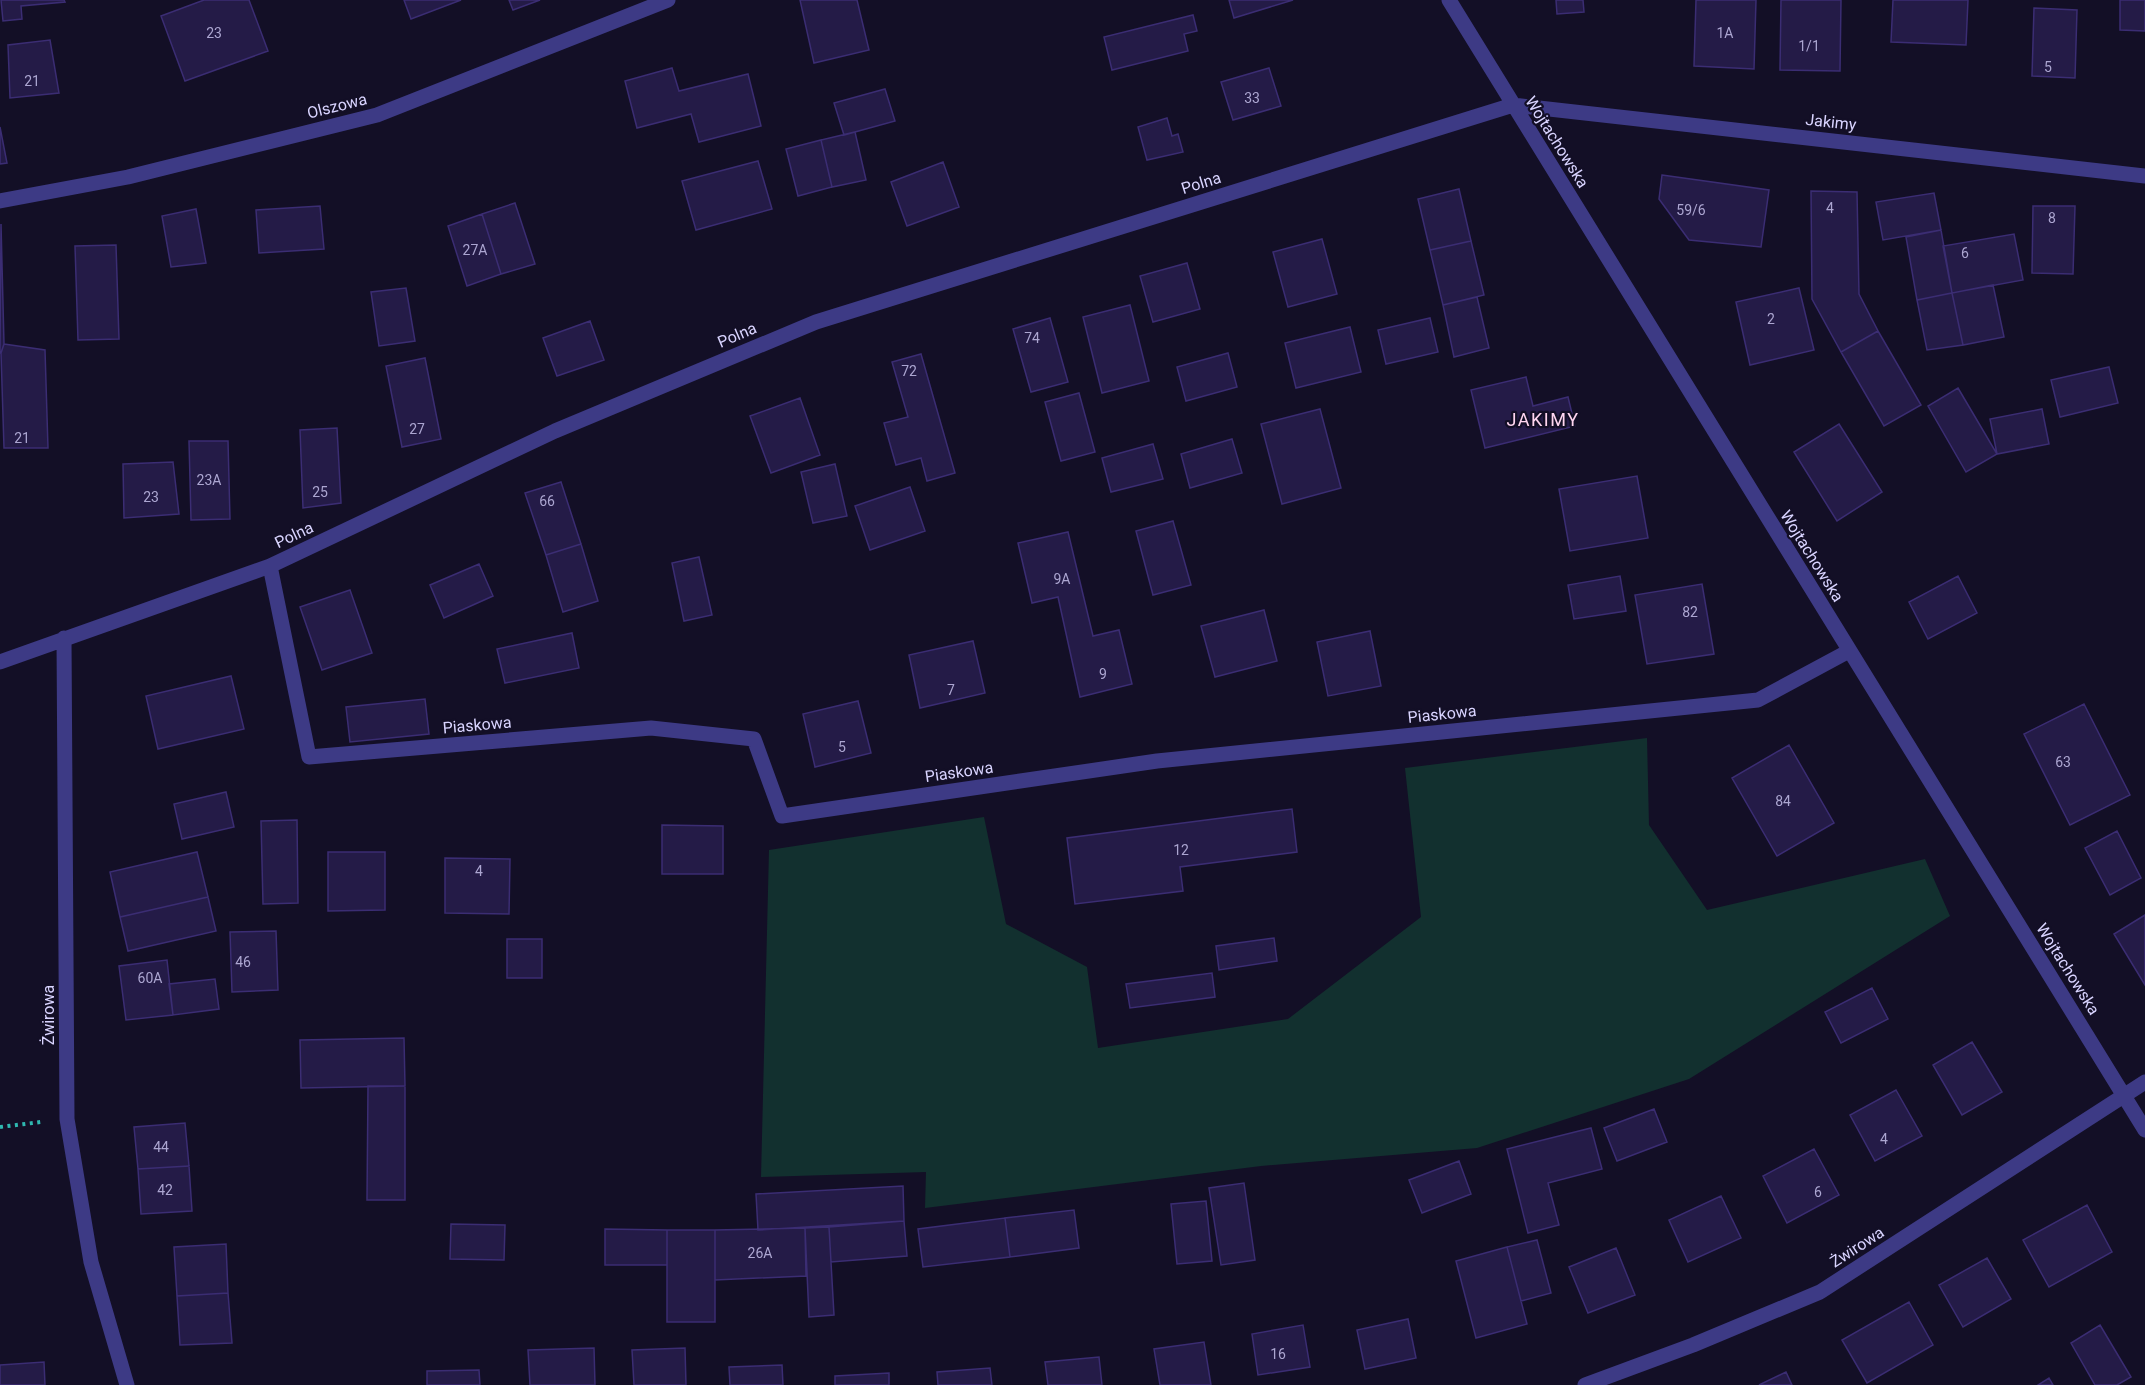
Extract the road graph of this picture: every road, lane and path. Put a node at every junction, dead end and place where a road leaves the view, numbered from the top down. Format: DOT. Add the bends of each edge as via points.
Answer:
graph roads {
  1 [pos="668,0"];
  2 [pos="1449,0"];
  3 [pos="1513,105"];
  4 [pos="2145,176"];
  5 [pos="0,201"];
  6 [pos="270,566"];
  7 [pos="64,638"];
  8 [pos="1849,651"];
  9 [pos="0,662"];
  10 [pos="2145,1082"];
  11 [pos="2125,1094"];
  12 [pos="67,1119"];
  13 [pos="0,1127"];
  14 [pos="2145,1130"];
  15 [pos="128,1385"];
  16 [pos="1585,1385"];
  1 -- 5 [label="street, Olszowa" via="377,114 128,177"];
  2 -- 3 [label="street, Wojtachowska"];
  3 -- 4 [label="street, Jakimy"];
  3 -- 6 [label="street, Polna" via="816,321 555,431"];
  3 -- 8 [label="street, Wojtachowska"];
  6 -- 7 [label="street, Polna"];
  6 -- 8 [label="street, Piaskowa" via="309,757 651,728 754,739 782,816 1157,761 1758,700"];
  7 -- 9 [label="street, Polna"];
  7 -- 12 [label="street, Żwirowa"];
  8 -- 11 [label="street, Wojtachowska"];
  10 -- 11 [label="street, Żwirowa"];
  11 -- 14 [label="street, Wojtachowska"];
  11 -- 16 [label="street, Żwirowa" via="1820,1292"];
  12 -- 13 [label="path"];
  12 -- 15 [label="street, Żwirowa" via="92,1262"];
}
